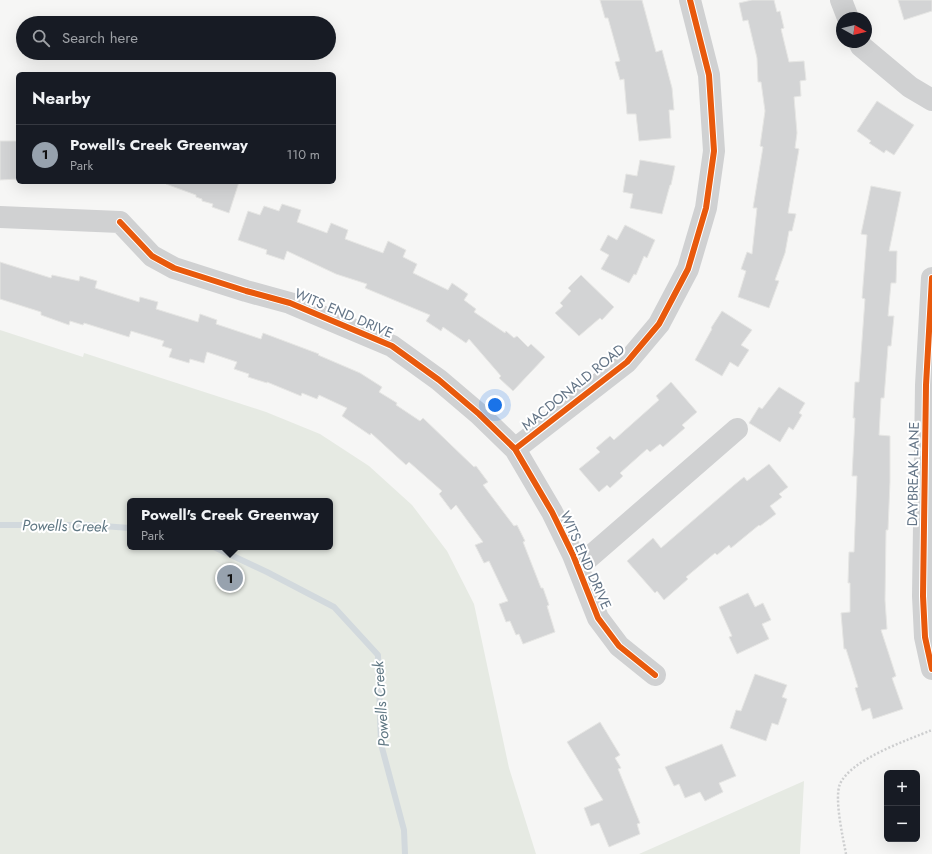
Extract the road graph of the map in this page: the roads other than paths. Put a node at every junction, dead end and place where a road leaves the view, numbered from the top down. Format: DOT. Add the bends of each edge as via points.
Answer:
graph roads {
  1 [pos="690,0"];
  2 [pos="841,0"];
  3 [pos="846,12"];
  4 [pos="862,48"];
  5 [pos="932,100"];
  6 [pos="0,216"];
  7 [pos="932,278"];
  8 [pos="929,368"];
  9 [pos="737,429"];
  10 [pos="515,449"];
  11 [pos="578,567"];
  12 [pos="932,668"];
  13 [pos="656,675"];
  1 -- 10 [label="street, MACDONALD ROAD" via="709,75 714,151 706,208 688,269 659,324 627,362"];
  2 -- 3 [label="street"];
  4 -- 5 [label="street"];
  6 -- 10 [label="street, WITS END DRIVE" via="120,222 152,256 174,268 290,303 392,346 480,414"];
  7 -- 8 [label="street, DAYBREAK LANE"];
  8 -- 12 [label="street, DAYBREAK LANE" via="923,596 925,637"];
  9 -- 11 [label="street"];
  10 -- 11 [label="street, WITS END DRIVE" via="552,512"];
  11 -- 13 [label="street, WITS END DRIVE" via="598,618 619,646"];
}
